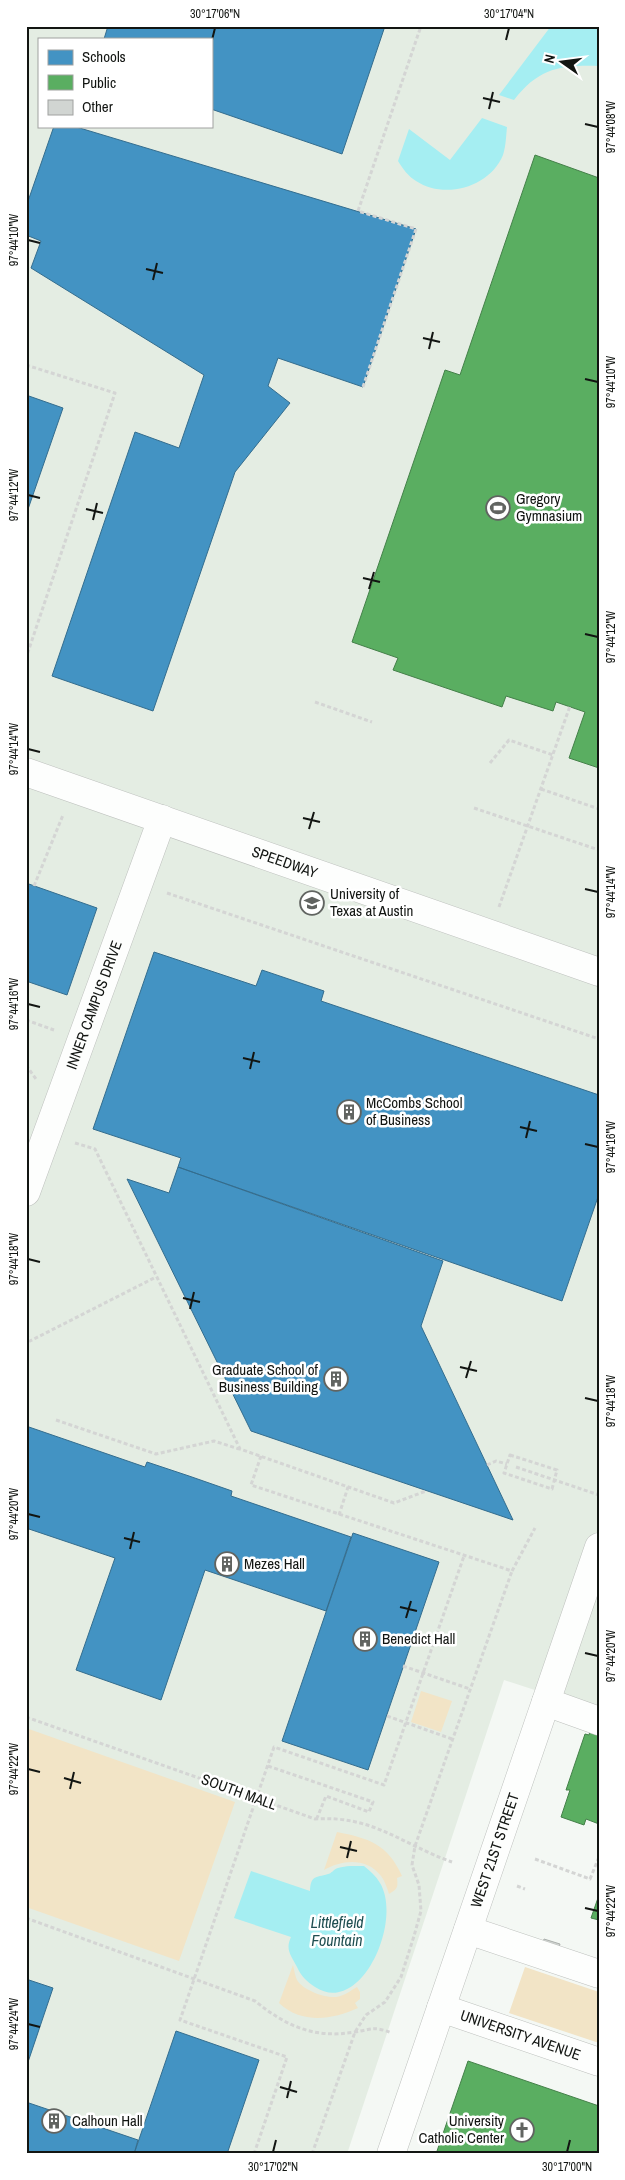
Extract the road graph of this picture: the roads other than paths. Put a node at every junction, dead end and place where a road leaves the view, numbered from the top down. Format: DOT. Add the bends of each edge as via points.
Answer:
graph roads {
  1 [pos="26,772"];
  2 [pos="162,819"];
  3 [pos="599,972"];
  4 [pos="26,1192"];
  5 [pos="599,1547"];
  6 [pos="546,1702"];
  7 [pos="599,1721"];
  8 [pos="468,1930"];
  9 [pos="599,1974"];
  10 [pos="441,2008"];
  11 [pos="599,2062"];
  12 [pos="391,2154"];
  1 -- 2 [label="street, SPEEDWAY"];
  2 -- 3 [label="street, SPEEDWAY"];
  2 -- 4 [label="street, INNER CAMPUS DRIVE"];
  5 -- 6 [label="street, WEST 21ST STREET"];
  6 -- 7 [label="street"];
  6 -- 8 [label="street, WEST 21ST STREET"];
  8 -- 9 [label="street"];
  8 -- 10 [label="street, WEST 21ST STREET"];
  10 -- 11 [label="street, UNIVERSITY AVENUE"];
  10 -- 12 [label="street, WEST 21ST STREET"];
}
